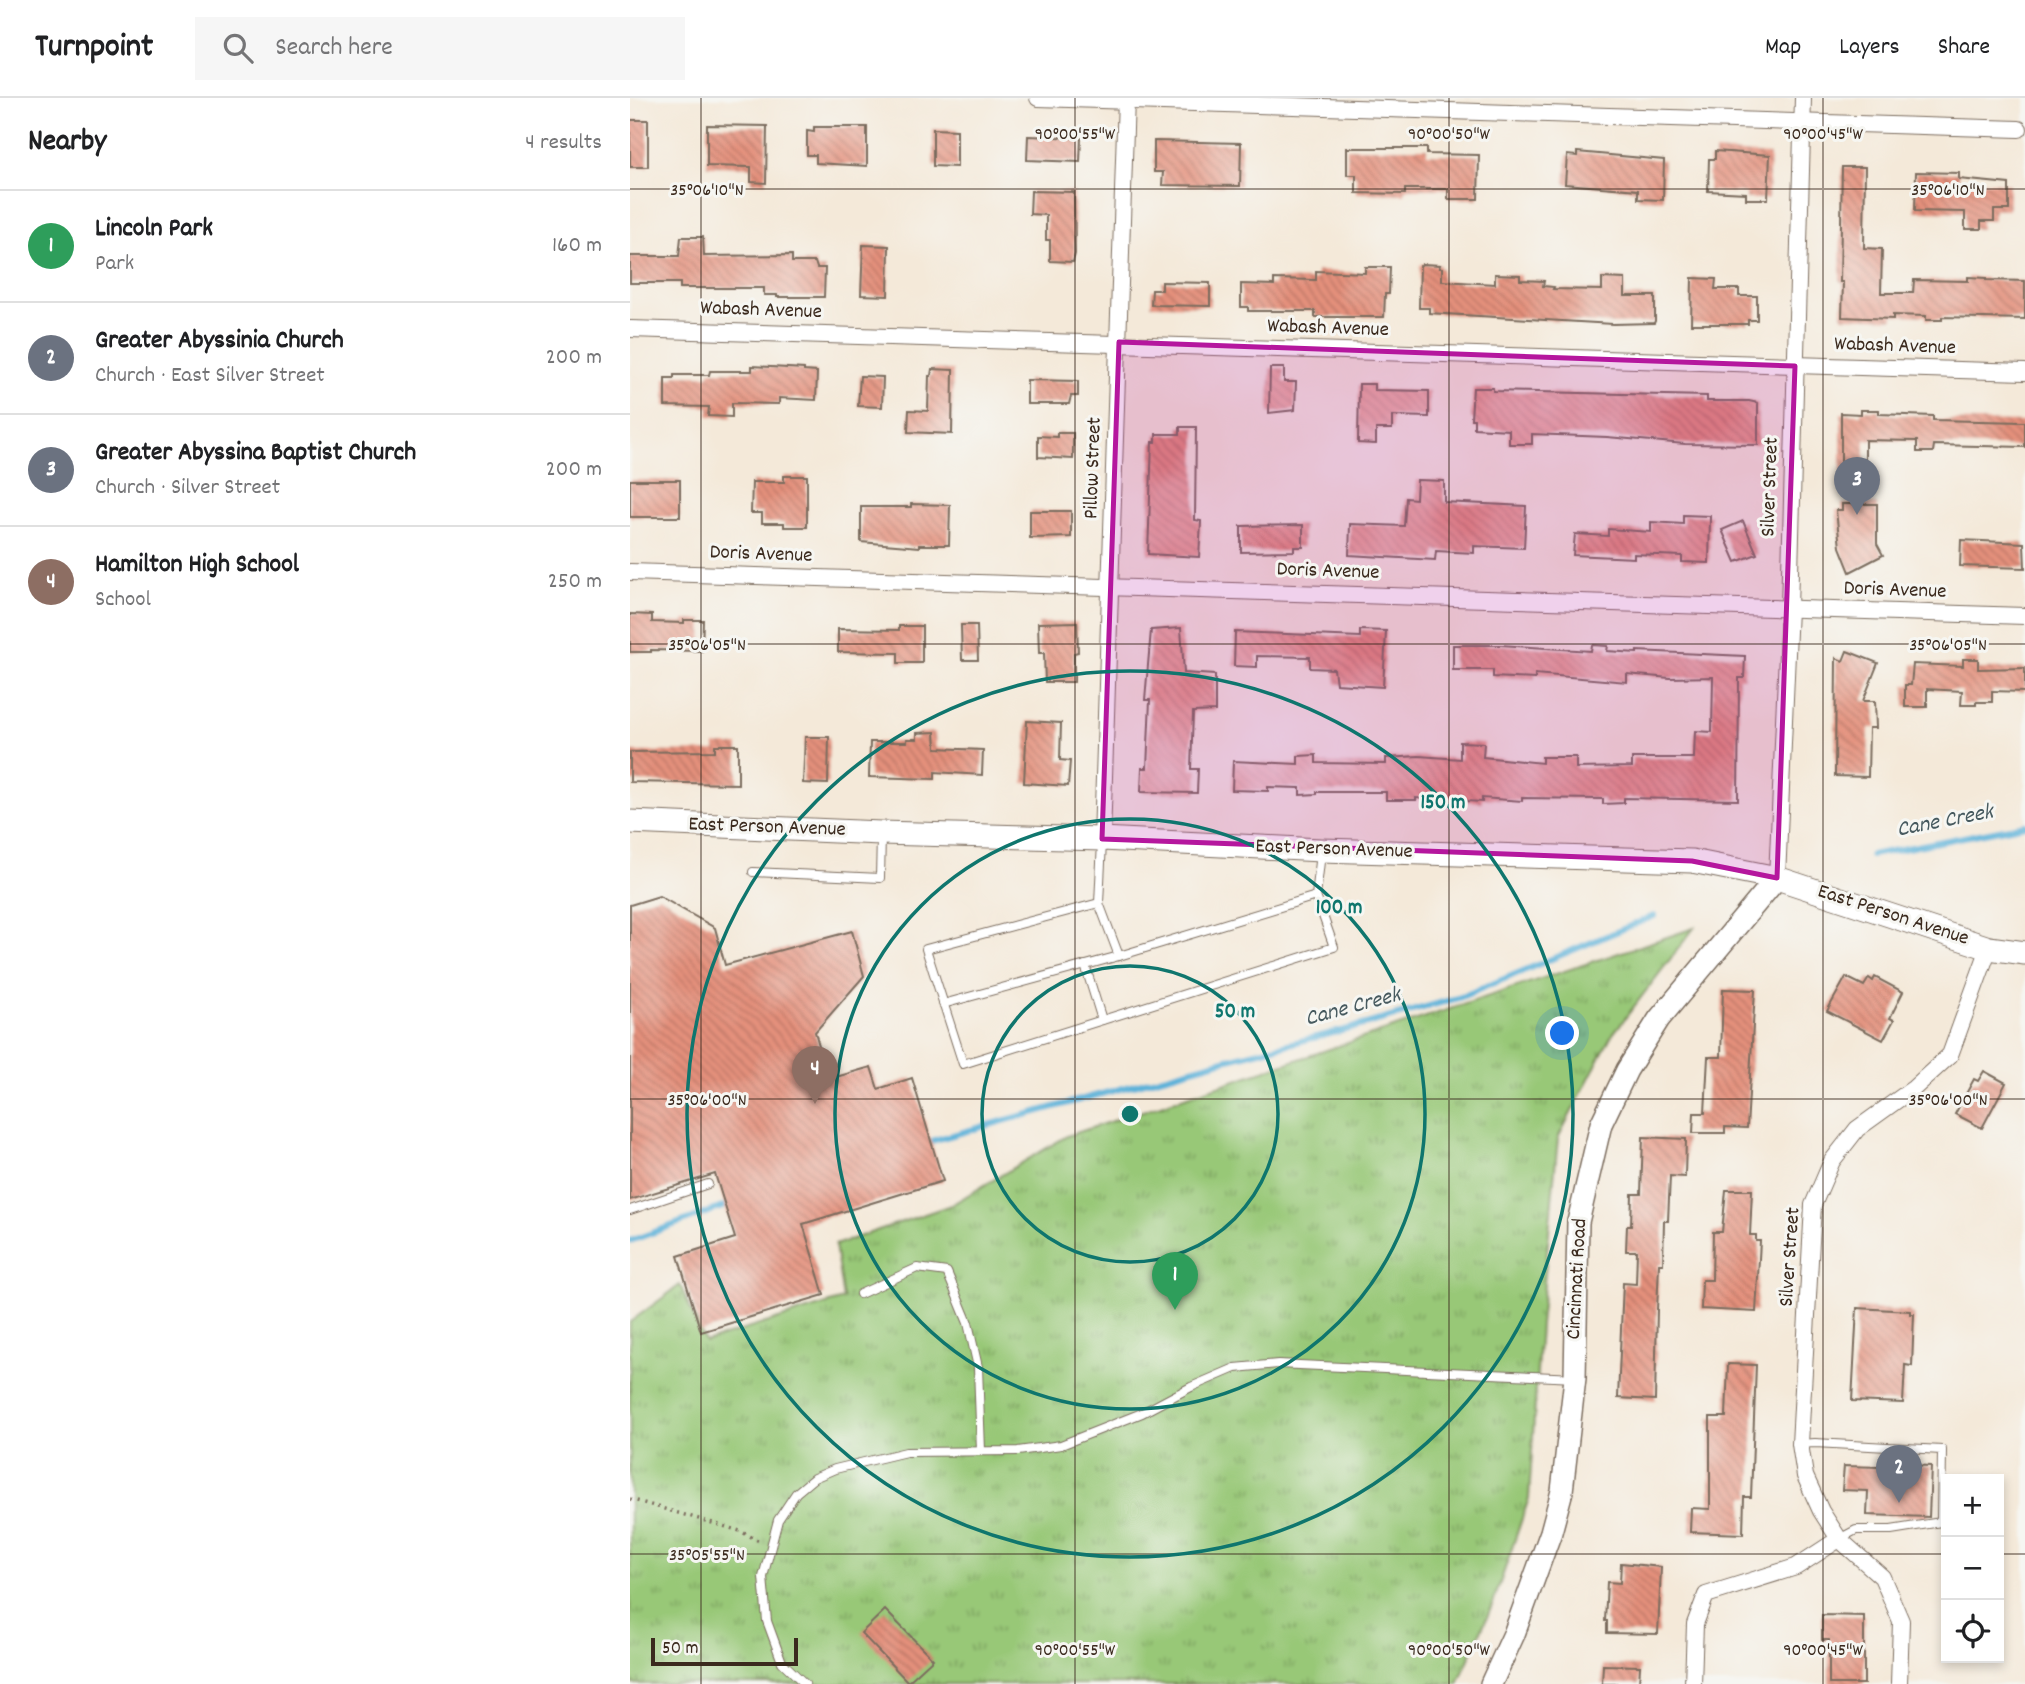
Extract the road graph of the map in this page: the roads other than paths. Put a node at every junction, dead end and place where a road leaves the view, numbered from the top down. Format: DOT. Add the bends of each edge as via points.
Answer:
graph roads {
  1 [pos="1038,98"];
  2 [pos="1803,98"];
  3 [pos="1126,99"];
  4 [pos="1802,122"];
  5 [pos="2019,130"];
  6 [pos="630,329"];
  7 [pos="1119,342"];
  8 [pos="1795,366"];
  9 [pos="2025,372"];
  10 [pos="630,572"];
  11 [pos="1111,586"];
  12 [pos="1789,609"];
  13 [pos="2025,616"];
  14 [pos="630,822"];
  15 [pos="881,833"];
  16 [pos="1102,839"];
  17 [pos="1321,850"];
  18 [pos="753,872"];
  19 [pos="1777,878"];
  20 [pos="1316,896"];
  21 [pos="1100,902"];
  22 [pos="1989,948"];
  23 [pos="2025,953"];
  24 [pos="1119,956"];
  25 [pos="1085,965"];
  26 [pos="943,1004"];
  27 [pos="1102,1020"];
  28 [pos="708,1184"];
  29 [pos="630,1210"];
  30 [pos="860,1294"];
  31 [pos="1574,1378"];
  32 [pos="1800,1444"];
  33 [pos="981,1451"];
  34 [pos="1839,1539"];
  35 [pos="804,1684"];
  36 [pos="1491,1684"];
  37 [pos="1693,1684"];
  38 [pos="1899,1684"];
  1 -- 3 [label="street"];
  2 -- 4 [label="street, Silver Street"];
  3 -- 4 [label="street"];
  3 -- 7 [label="street, Pillow Street"];
  4 -- 5 [label="street"];
  4 -- 8 [label="street, Silver Street"];
  6 -- 7 [label="street, Wabash Avenue"];
  7 -- 8 [label="street, Wabash Avenue"];
  7 -- 11 [label="street, Pillow Street"];
  8 -- 9 [label="street, Wabash Avenue"];
  8 -- 12 [label="street, Silver Street"];
  10 -- 11 [label="street, Doris Avenue"];
  11 -- 12 [label="street, Doris Avenue"];
  11 -- 16 [label="street, Pillow Street"];
  12 -- 13 [label="street, Doris Avenue"];
  12 -- 19 [label="street, Silver Street"];
  14 -- 15 [label="main road, East Person Avenue"];
  15 -- 16 [label="main road, East Person Avenue"];
  15 -- 18 [label="lane" via="880,878"];
  16 -- 17 [label="main road, East Person Avenue"];
  16 -- 21 [label="lane"];
  17 -- 19 [label="main road, East Person Avenue" via="1692,861"];
  17 -- 20 [label="lane"];
  19 -- 22 [label="main road, East Person Avenue"];
  19 -- 31 [label="street, Cincinnati Road" via="1659,1020 1627,1070 1601,1124 1578,1222"];
  20 -- 24 [label="lane"];
  20 -- 27 [label="lane" via="1334,947"];
  21 -- 24 [label="lane"];
  21 -- 26 [label="lane" via="926,949"];
  22 -- 23 [label="main road, East Person Avenue"];
  22 -- 32 [label="street, Silver Street" via="1950,1055 1857,1129 1832,1161 1813,1205"];
  24 -- 25 [label="lane"];
  25 -- 26 [label="lane"];
  25 -- 27 [label="lane"];
  26 -- 27 [label="lane" via="963,1064"];
  28 -- 29 [label="lane"];
  30 -- 33 [label="lane" via="917,1268 947,1272 968,1323 978,1367"];
  31 -- 33 [label="lane" via="1278,1364 1235,1368 1142,1413 1061,1444"];
  31 -- 36 [label="street, Cincinnati Road" via="1566,1465 1551,1532"];
  32 -- 34 [label="street, Silver Street" via="1805,1476"];
  32 -- 34 [label="lane" via="1942,1450 1941,1522 1856,1530"];
  33 -- 35 [label="lane" via="906,1452 814,1478 796,1493 778,1520 763,1577 767,1622 782,1662"];
  34 -- 37 [label="street" via="1796,1567 1706,1595 1695,1624"];
  34 -- 38 [label="street, Silver Street" via="1882,1577 1901,1621"];
}
